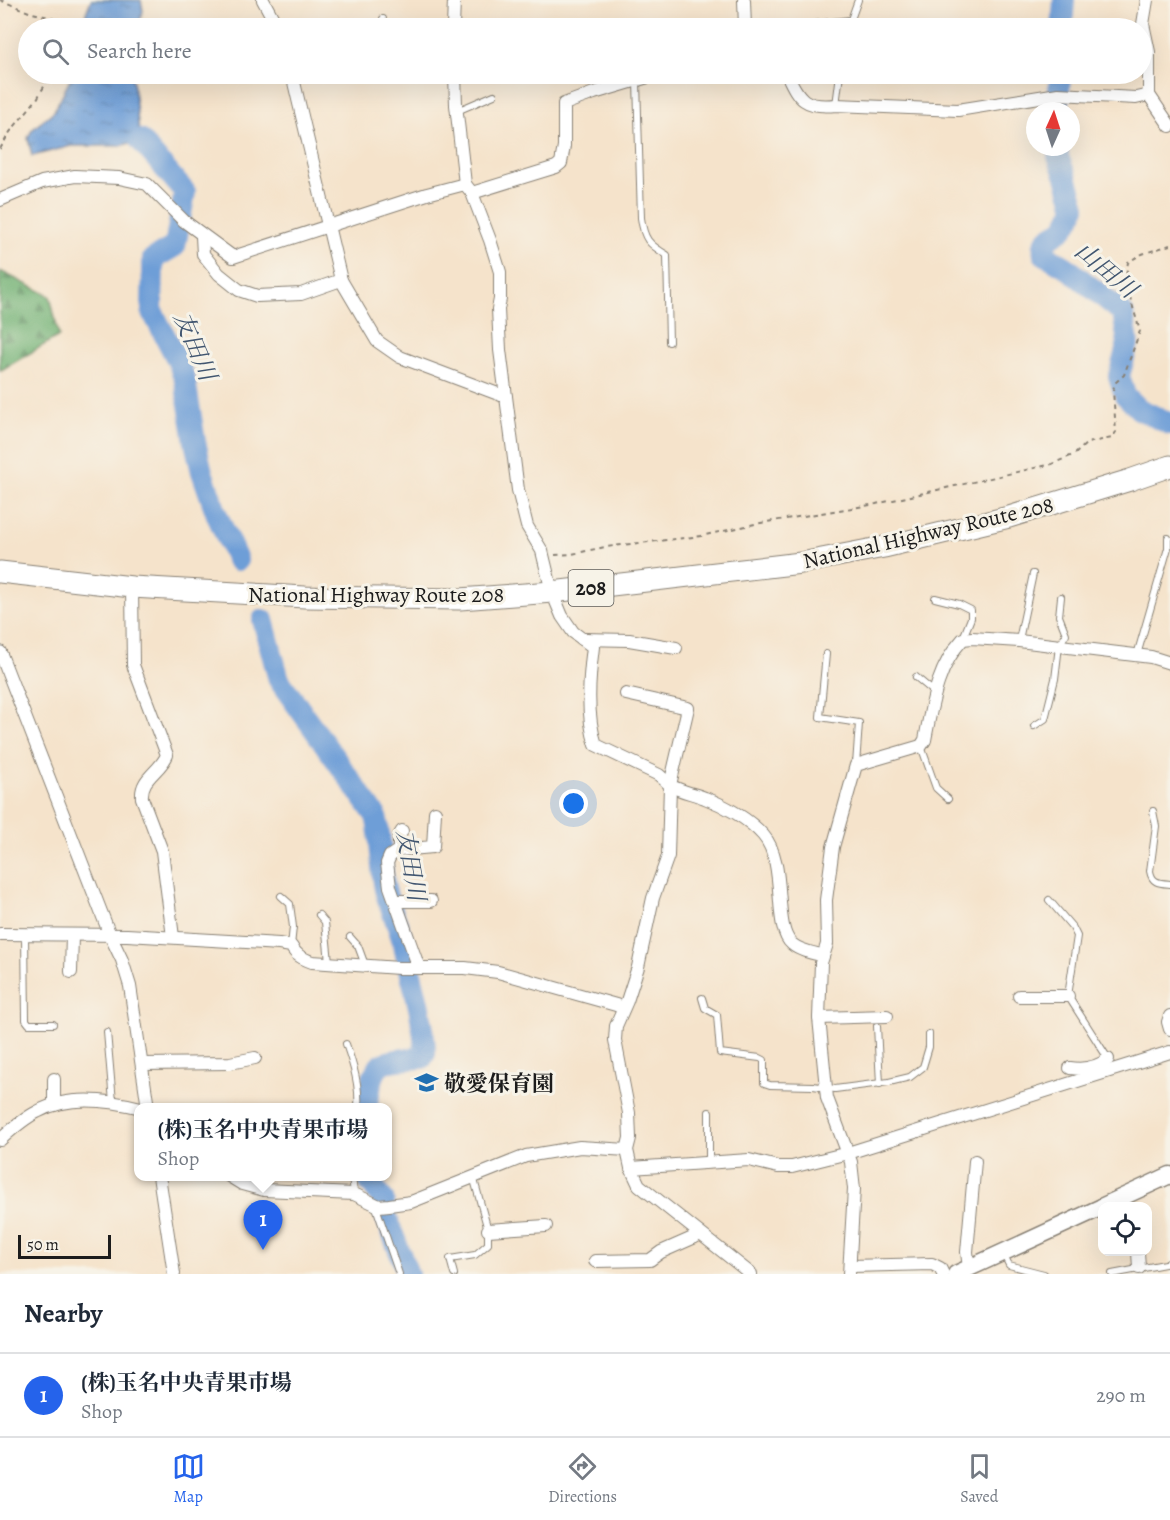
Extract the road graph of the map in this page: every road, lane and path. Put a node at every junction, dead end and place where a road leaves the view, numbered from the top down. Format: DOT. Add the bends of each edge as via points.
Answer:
graph roads {
  1 [pos="0,0"];
  2 [pos="263,0"];
  3 [pos="454,0"];
  4 [pos="744,0"];
  5 [pos="858,0"];
  6 [pos="1147,0"];
  7 [pos="52,18"];
  8 [pos="273,18"];
  9 [pos="453,18"];
  10 [pos="745,18"];
  11 [pos="852,18"];
  12 [pos="1144,18"];
  13 [pos="45,84"];
  14 [pos="294,84"];
  15 [pos="456,84"];
  16 [pos="625,84"];
  17 [pos="637,84"];
  18 [pos="792,84"];
  19 [pos="839,84"];
  20 [pos="1149,84"];
  21 [pos="494,95"];
  22 [pos="1149,95"];
  23 [pos="836,105"];
  24 [pos="457,111"];
  25 [pos="1169,122"];
  26 [pos="0,149"];
  27 [pos="468,189"];
  28 [pos="0,200"];
  29 [pos="328,226"];
  30 [pos="202,237"];
  31 [pos="1170,245"];
  32 [pos="341,280"];
  33 [pos="669,342"];
  34 [pos="506,397"];
  35 [pos="1170,466"];
  36 [pos="1168,538"];
  37 [pos="543,555"];
  38 [pos="0,572"];
  39 [pos="1033,574"];
  40 [pos="132,587"];
  41 [pos="552,592"];
  42 [pos="1061,597"];
  43 [pos="935,598"];
  44 [pos="581,639"];
  45 [pos="963,639"];
  46 [pos="1019,641"];
  47 [pos="1059,646"];
  48 [pos="676,648"];
  49 [pos="0,652"];
  50 [pos="826,654"];
  51 [pos="1137,655"];
  52 [pos="1170,663"];
  53 [pos="916,677"];
  54 [pos="934,692"];
  55 [pos="626,694"];
  56 [pos="1034,726"];
  57 [pos="921,746"];
  58 [pos="856,765"];
  59 [pos="670,785"];
  60 [pos="948,799"];
  61 [pos="1154,811"];
  62 [pos="435,812"];
  63 [pos="402,831"];
  64 [pos="399,850"];
  65 [pos="1170,884"];
  66 [pos="281,896"];
  67 [pos="1049,900"];
  68 [pos="396,901"];
  69 [pos="431,901"];
  70 [pos="319,915"];
  71 [pos="0,934"];
  72 [pos="24,934"];
  73 [pos="72,935"];
  74 [pos="110,935"];
  75 [pos="173,937"];
  76 [pos="351,937"];
  77 [pos="291,946"];
  78 [pos="822,955"];
  79 [pos="329,962"];
  80 [pos="365,965"];
  81 [pos="417,968"];
  82 [pos="71,973"];
  83 [pos="1019,996"];
  84 [pos="1068,996"];
  85 [pos="702,998"];
  86 [pos="622,1008"];
  87 [pos="1170,1016"];
  88 [pos="819,1018"];
  89 [pos="882,1021"];
  90 [pos="53,1024"];
  91 [pos="1170,1029"];
  92 [pos="107,1032"];
  93 [pos="929,1034"];
  94 [pos="346,1044"];
  95 [pos="1170,1052"];
  96 [pos="255,1058"];
  97 [pos="1108,1059"];
  98 [pos="142,1064"];
  99 [pos="1070,1068"];
  100 [pos="1115,1071"];
  101 [pos="54,1079"];
  102 [pos="880,1084"];
  103 [pos="826,1088"];
  104 [pos="113,1103"];
  105 [pos="147,1103"];
  106 [pos="358,1103"];
  107 [pos="54,1106"];
  108 [pos="134,1106"];
  109 [pos="709,1112"];
  110 [pos="0,1140"];
  111 [pos="627,1150"];
  112 [pos="848,1153"];
  113 [pos="975,1161"];
  114 [pos="709,1162"];
  115 [pos="632,1168"];
  116 [pos="473,1175"];
  117 [pos="1170,1175"];
  118 [pos="160,1181"];
  119 [pos="237,1181"];
  120 [pos="353,1181"];
  121 [pos="354,1194"];
  122 [pos="1129,1201"];
  123 [pos="381,1205"];
  124 [pos="1098,1209"];
  125 [pos="546,1226"];
  126 [pos="488,1230"];
  127 [pos="699,1233"];
  128 [pos="1002,1253"];
  129 [pos="1138,1256"];
  130 [pos="595,1261"];
  131 [pos="1170,1263"];
  132 [pos="1138,1268"];
  133 [pos="849,1270"];
  134 [pos="957,1273"];
  135 [pos="174,1274"];
  136 [pos="399,1274"];
  137 [pos="454,1274"];
  138 [pos="751,1274"];
  139 [pos="1044,1274"];
  140 [pos="1112,1274"];
  1 -- 7 [label="path"];
  2 -- 8 [label="street"];
  3 -- 9 [label="street"];
  4 -- 10 [label="street"];
  5 -- 11 [label="lane"];
  6 -- 12 [label="street"];
  13 -- 26 [label="path"];
  14 -- 29 [label="street"];
  15 -- 24 [label="street"];
  16 -- 27 [label="street" via="564,104 564,146 561,163 556,167"];
  17 -- 33 [label="lane" via="641,218 644,235 653,247 667,255"];
  18 -- 23 [label="street" via="807,104"];
  19 -- 23 [label="lane"];
  20 -- 22 [label="street"];
  21 -- 24 [label="lane"];
  22 -- 23 [label="street" via="1136,98 1063,94 958,110"];
  22 -- 25 [label="street"];
  24 -- 27 [label="street"];
  27 -- 29 [label="street" via="427,194"];
  27 -- 34 [label="street" via="500,272 498,319"];
  28 -- 30 [label="street" via="42,182 75,176 119,178 147,184"];
  29 -- 30 [label="street" via="233,257"];
  29 -- 32 [label="street"];
  30 -- 32 [label="street" via="203,254 219,274 239,290 257,296 301,294"];
  31 -- 37 [label="path" via="1128,262 1129,294 1140,331 1124,375 1113,390 1116,432 1112,438 1087,443 1075,454 1052,464 876,504 701,536"];
  32 -- 34 [label="street" via="377,341 400,357"];
  34 -- 37 [label="street" via="526,526"];
  35 -- 41 [label="highway, National Highway Route 208 / 208" via="1009,517 884,547 801,563"];
  36 -- 51 [label="lane"];
  37 -- 41 [label="street"];
  38 -- 40 [label="highway, National Highway Route 208 / 208"];
  39 -- 46 [label="lane"];
  40 -- 41 [label="highway, National Highway Route 208 / 208" via="305,597 460,599"];
  40 -- 75 [label="street" via="133,665 167,755 141,790 162,850"];
  41 -- 44 [label="street" via="573,632"];
  42 -- 47 [label="lane" via="1059,616 1066,634"];
  43 -- 45 [label="lane" via="972,610"];
  44 -- 48 [label="street" via="629,640"];
  44 -- 59 [label="street" via="593,647 590,707 596,745 659,775"];
  45 -- 46 [label="street"];
  45 -- 54 [label="street"];
  46 -- 47 [label="street"];
  47 -- 51 [label="street"];
  47 -- 56 [label="lane" via="1045,719"];
  49 -- 74 [label="street"];
  50 -- 58 [label="lane" via="820,717 860,723"];
  51 -- 52 [label="street"];
  53 -- 54 [label="lane"];
  54 -- 57 [label="street"];
  55 -- 59 [label="street" via="688,708"];
  57 -- 58 [label="street"];
  57 -- 60 [label="lane" via="936,788"];
  58 -- 78 [label="street" via="833,847 826,900 827,944"];
  59 -- 78 [label="street" via="721,804 764,836 777,864 787,937 800,949"];
  59 -- 86 [label="street" via="668,856 653,898 638,967"];
  61 -- 65 [label="lane" via="1151,877 1153,881"];
  62 -- 64 [label="street" via="433,847"];
  63 -- 64 [label="street"];
  64 -- 68 [label="street" via="387,863"];
  66 -- 77 [label="lane" via="290,904"];
  67 -- 84 [label="lane" via="1077,936"];
  68 -- 69 [label="street"];
  68 -- 81 [label="street"];
  70 -- 79 [label="lane" via="326,922"];
  71 -- 72 [label="street"];
  72 -- 73 [label="street"];
  72 -- 90 [label="lane" via="26,1020 29,1024"];
  73 -- 74 [label="street"];
  73 -- 82 [label="street"];
  74 -- 75 [label="street"];
  74 -- 98 [label="street" via="130,986"];
  75 -- 77 [label="street"];
  76 -- 80 [label="lane"];
  77 -- 79 [label="street" via="302,959"];
  78 -- 88 [label="street"];
  79 -- 80 [label="street"];
  80 -- 81 [label="street"];
  81 -- 86 [label="street" via="498,972"];
  83 -- 84 [label="street"];
  84 -- 97 [label="lane"];
  85 -- 103 [label="lane" via="705,1008 717,1015 720,1053 764,1060 765,1083 770,1085"];
  86 -- 111 [label="street" via="615,1040 629,1113"];
  87 -- 91 [label="street"];
  88 -- 89 [label="street"];
  88 -- 103 [label="street"];
  89 -- 102 [label="lane"];
  92 -- 104 [label="lane"];
  93 -- 102 [label="lane" via="923,1067 910,1077"];
  94 -- 106 [label="lane"];
  95 -- 100 [label="street"];
  96 -- 98 [label="street" via="230,1063"];
  97 -- 99 [label="street" via="1086,1069"];
  97 -- 100 [label="lane"];
  98 -- 105 [label="street"];
  100 -- 112 [label="street"];
  101 -- 107 [label="street"];
  102 -- 103 [label="lane"];
  103 -- 112 [label="street"];
  104 -- 107 [label="street" via="93,1101"];
  104 -- 108 [label="street"];
  107 -- 110 [label="street" via="37,1112"];
  109 -- 114 [label="lane"];
  111 -- 115 [label="street"];
  111 -- 116 [label="street" via="567,1148 526,1156"];
  112 -- 114 [label="street" via="792,1167 748,1160"];
  112 -- 133 [label="street" via="854,1190"];
  113 -- 134 [label="street" via="967,1252"];
  114 -- 115 [label="street"];
  115 -- 127 [label="street" via="639,1185"];
  116 -- 123 [label="street" via="411,1202"];
  116 -- 126 [label="lane"];
  117 -- 122 [label="street"];
  118 -- 135 [label="street"];
  119 -- 121 [label="street" via="264,1190"];
  120 -- 121 [label="lane"];
  121 -- 123 [label="street"];
  123 -- 136 [label="lane"];
  124 -- 128 [label="street"];
  125 -- 126 [label="street"];
  126 -- 137 [label="lane" via="488,1244 475,1255 450,1258"];
  127 -- 130 [label="street" via="650,1260"];
  127 -- 138 [label="street"];
  128 -- 134 [label="street"];
  128 -- 139 [label="lane" via="1009,1265"];
  129 -- 132 [label="street"];
  131 -- 132 [label="lane"];
  132 -- 140 [label="lane"];
  133 -- 134 [label="street" via="932,1264"];
}
